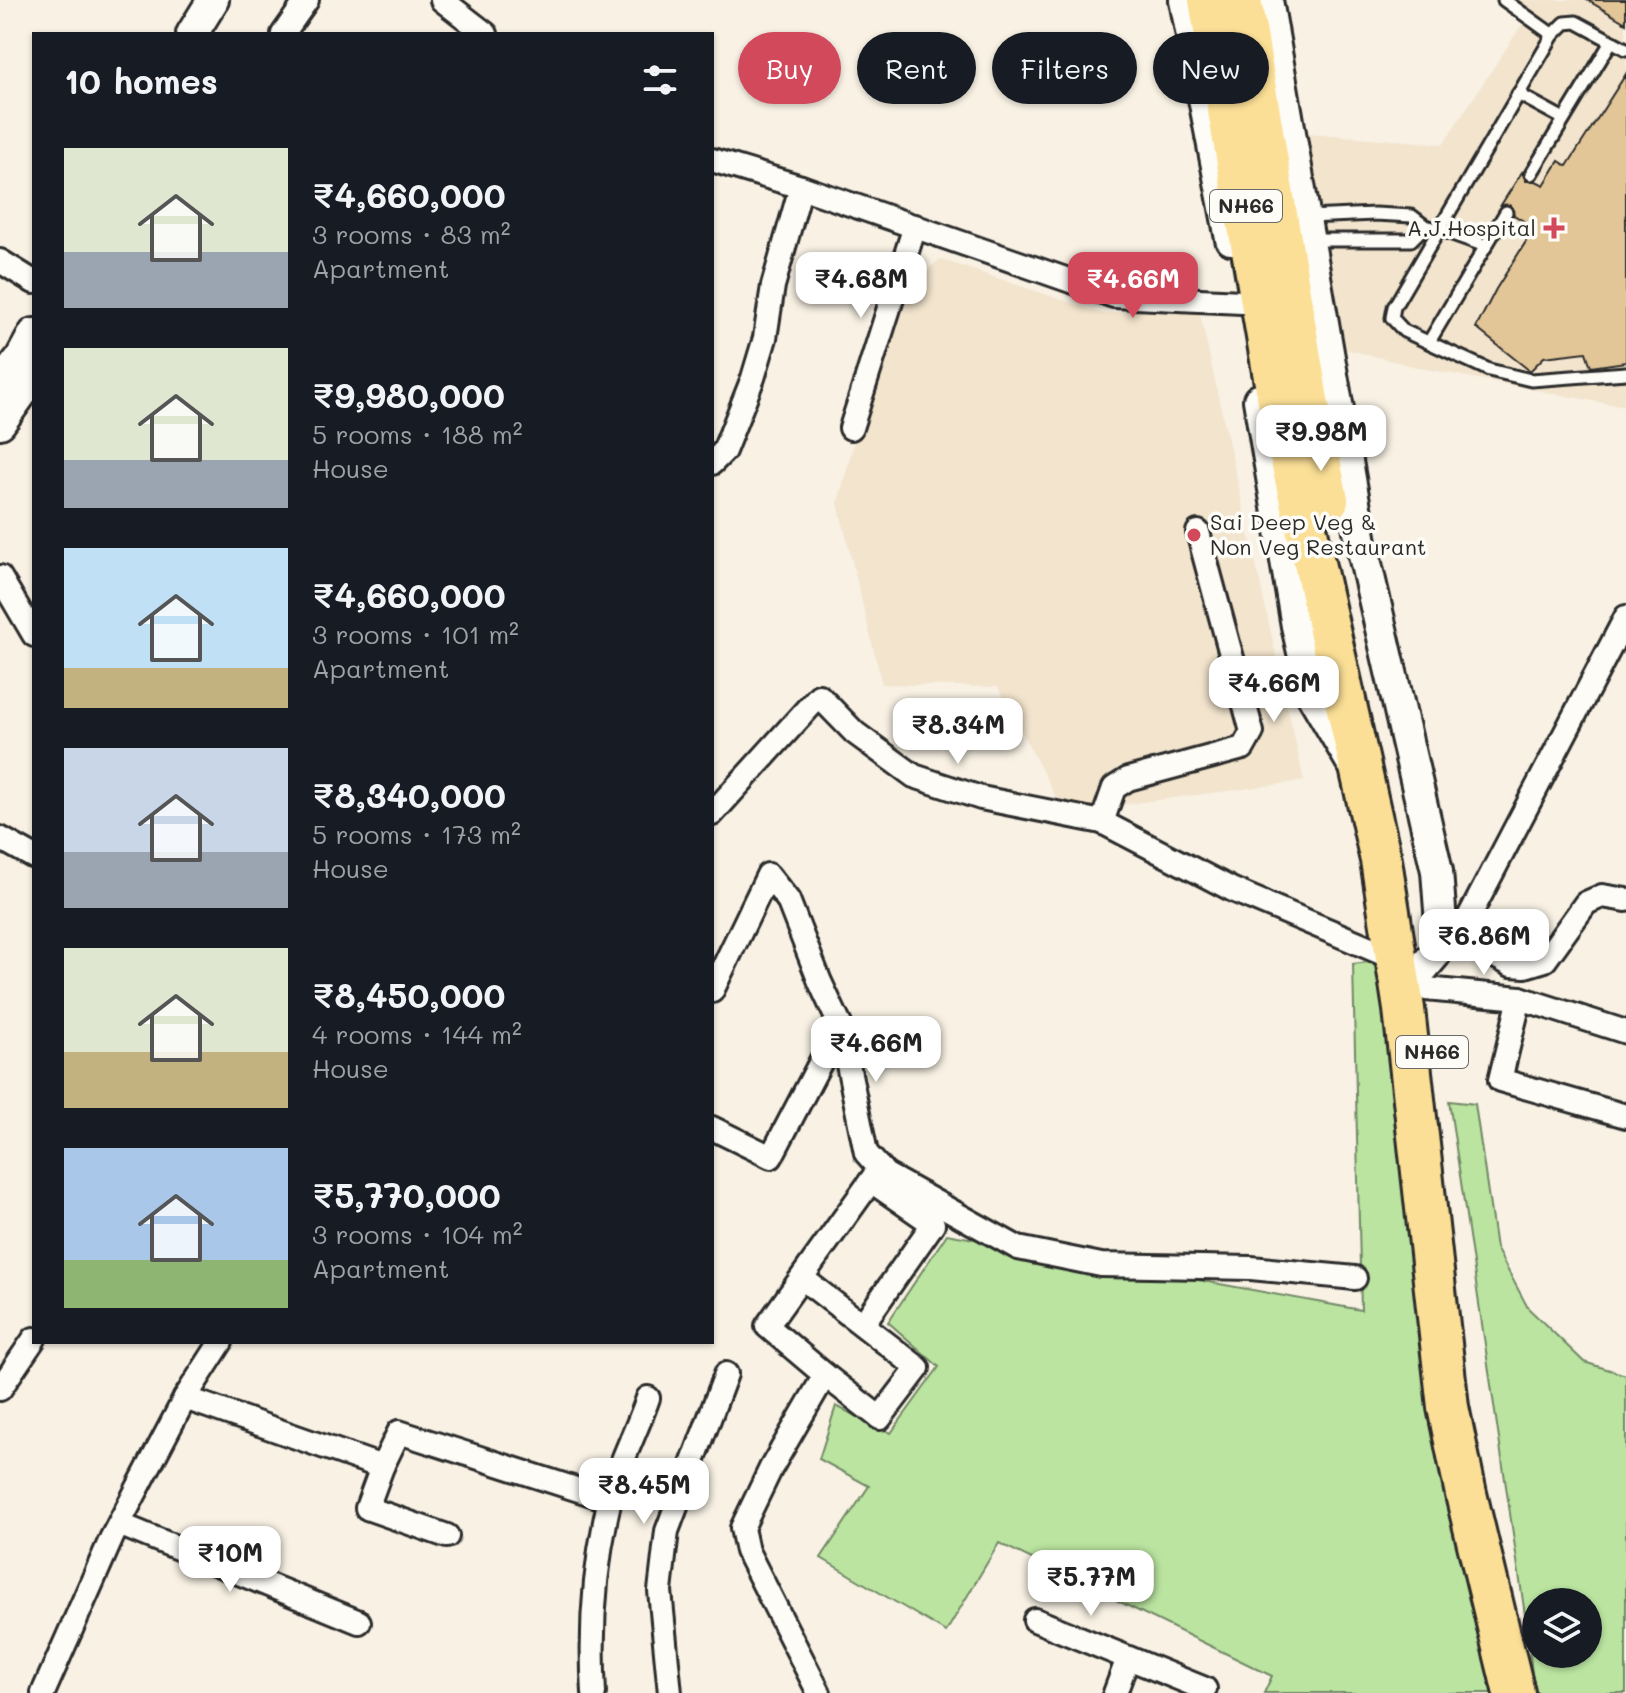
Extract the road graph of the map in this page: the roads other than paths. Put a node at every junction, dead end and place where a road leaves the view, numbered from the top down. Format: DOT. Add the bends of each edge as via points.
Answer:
graph roads {
  1 [pos="213,0"];
  2 [pos="235,0"];
  3 [pos="307,0"];
  4 [pos="442,0"];
  5 [pos="1185,0"];
  6 [pos="1209,0"];
  7 [pos="1241,0"];
  8 [pos="1267,0"];
  9 [pos="1504,0"];
  10 [pos="193,32"];
  11 [pos="217,32"];
  12 [pos="284,32"];
  13 [pos="483,32"];
  14 [pos="1553,35"];
  15 [pos="1611,42"];
  16 [pos="1626,49"];
  17 [pos="1518,94"];
  18 [pos="1564,119"];
  19 [pos="714,161"];
  20 [pos="1531,174"];
  21 [pos="801,187"];
  22 [pos="1506,212"];
  23 [pos="915,226"];
  24 [pos="1425,226"];
  25 [pos="1305,229"];
  26 [pos="1438,229"];
  27 [pos="1486,246"];
  28 [pos="0,261"];
  29 [pos="32,281"];
  30 [pos="1242,302"];
  31 [pos="32,338"];
  32 [pos="1429,342"];
  33 [pos="1626,373"];
  34 [pos="32,379"];
  35 [pos="0,385"];
  36 [pos="1295,412"];
  37 [pos="0,423"];
  38 [pos="851,428"];
  39 [pos="714,461"];
  40 [pos="1198,532"];
  41 [pos="0,577"];
  42 [pos="1626,617"];
  43 [pos="32,632"];
  44 [pos="1364,784"];
  45 [pos="714,812"];
  46 [pos="1102,822"];
  47 [pos="0,838"];
  48 [pos="32,856"];
  49 [pos="1626,900"];
  50 [pos="1429,958"];
  51 [pos="714,987"];
  52 [pos="1520,998"];
  53 [pos="840,1025"];
  54 [pos="1626,1032"];
  55 [pos="1626,1116"];
  56 [pos="714,1129"];
  57 [pos="876,1175"];
  58 [pos="802,1278"];
  59 [pos="1355,1278"];
  60 [pos="863,1324"];
  61 [pos="32,1342"];
  62 [pos="220,1344"];
  63 [pos="726,1374"];
  64 [pos="825,1375"];
  65 [pos="0,1389"];
  66 [pos="185,1398"];
  67 [pos="648,1398"];
  68 [pos="382,1467"];
  69 [pos="610,1500"];
  70 [pos="119,1524"];
  71 [pos="447,1536"];
  72 [pos="1035,1620"];
  73 [pos="359,1622"];
  74 [pos="1128,1658"];
  75 [pos="1205,1689"];
  76 [pos="43,1693"];
  77 [pos="594,1693"];
  78 [pos="670,1693"];
  79 [pos="819,1693"];
  80 [pos="1115,1693"];
  81 [pos="1514,1693"];
  82 [pos="1543,1693"];
  1 -- 10 [label="street"];
  2 -- 11 [label="street"];
  3 -- 12 [label="street"];
  4 -- 13 [label="street"];
  5 -- 30 [label="street"];
  6 -- 36 [label="highway, NH66"];
  7 -- 36 [label="highway, NH66"];
  8 -- 25 [label="street"];
  9 -- 14 [label="lane"];
  14 -- 15 [label="lane" via="1565,23 1576,22"];
  14 -- 17 [label="lane"];
  15 -- 16 [label="lane"];
  15 -- 18 [label="lane"];
  17 -- 18 [label="lane"];
  17 -- 26 [label="lane"];
  18 -- 20 [label="lane"];
  19 -- 21 [label="street"];
  21 -- 23 [label="street"];
  21 -- 39 [label="street" via="753,378 724,451"];
  22 -- 27 [label="lane"];
  23 -- 30 [label="street" via="1114,296"];
  23 -- 38 [label="street"];
  24 -- 25 [label="lane" via="1412,216 1375,214"];
  24 -- 25 [label="lane" via="1411,240"];
  24 -- 26 [label="lane"];
  25 -- 50 [label="street" via="1361,542 1437,871"];
  26 -- 27 [label="lane"];
  26 -- 32 [label="lane" via="1392,318 1404,331"];
  27 -- 32 [label="lane"];
  28 -- 29 [label="street"];
  30 -- 44 [label="street" via="1313,696"];
  31 -- 35 [label="street"];
  32 -- 33 [label="lane" via="1489,370 1531,380"];
  34 -- 37 [label="street"];
  36 -- 44 [label="highway, NH66"];
  36 -- 50 [label="highway, NH66"];
  40 -- 46 [label="street" via="1252,732 1243,748 1128,779 1114,788"];
  41 -- 43 [label="street"];
  42 -- 50 [label="street"];
  44 -- 50 [label="highway, NH66" via="1381,860"];
  45 -- 46 [label="street" via="819,696 855,733 914,776 981,798"];
  46 -- 50 [label="street" via="1233,890"];
  47 -- 48 [label="street"];
  49 -- 50 [label="street" via="1602,896 1586,903 1545,960 1525,966"];
  50 -- 52 [label="street"];
  50 -- 81 [label="highway, NH66" via="1404,1009 1448,1407"];
  50 -- 82 [label="highway, NH66" via="1449,1226 1474,1405 1490,1489"];
  51 -- 53 [label="street" via="768,875 788,900"];
  52 -- 54 [label="street"];
  52 -- 55 [label="street" via="1500,1080"];
  53 -- 56 [label="street" via="771,1157"];
  53 -- 57 [label="street" via="866,1153"];
  57 -- 58 [label="street"];
  57 -- 59 [label="street" via="885,1174 1018,1248 1101,1265 1251,1268"];
  57 -- 60 [label="street" via="933,1224"];
  58 -- 60 [label="street"];
  58 -- 64 [label="street" via="767,1326"];
  60 -- 64 [label="street" via="918,1368 880,1418"];
  61 -- 65 [label="street"];
  62 -- 66 [label="street"];
  63 -- 78 [label="street" via="667,1531 660,1591"];
  64 -- 79 [label="street" via="742,1528 747,1551"];
  66 -- 68 [label="street"];
  66 -- 70 [label="street"];
  67 -- 69 [label="street"];
  68 -- 69 [label="street" via="399,1432"];
  68 -- 71 [label="street" via="367,1508"];
  69 -- 77 [label="street" via="590,1641"];
  70 -- 73 [label="street"];
  70 -- 76 [label="street"];
  72 -- 74 [label="street"];
  74 -- 75 [label="street"];
  74 -- 80 [label="street"];
}
